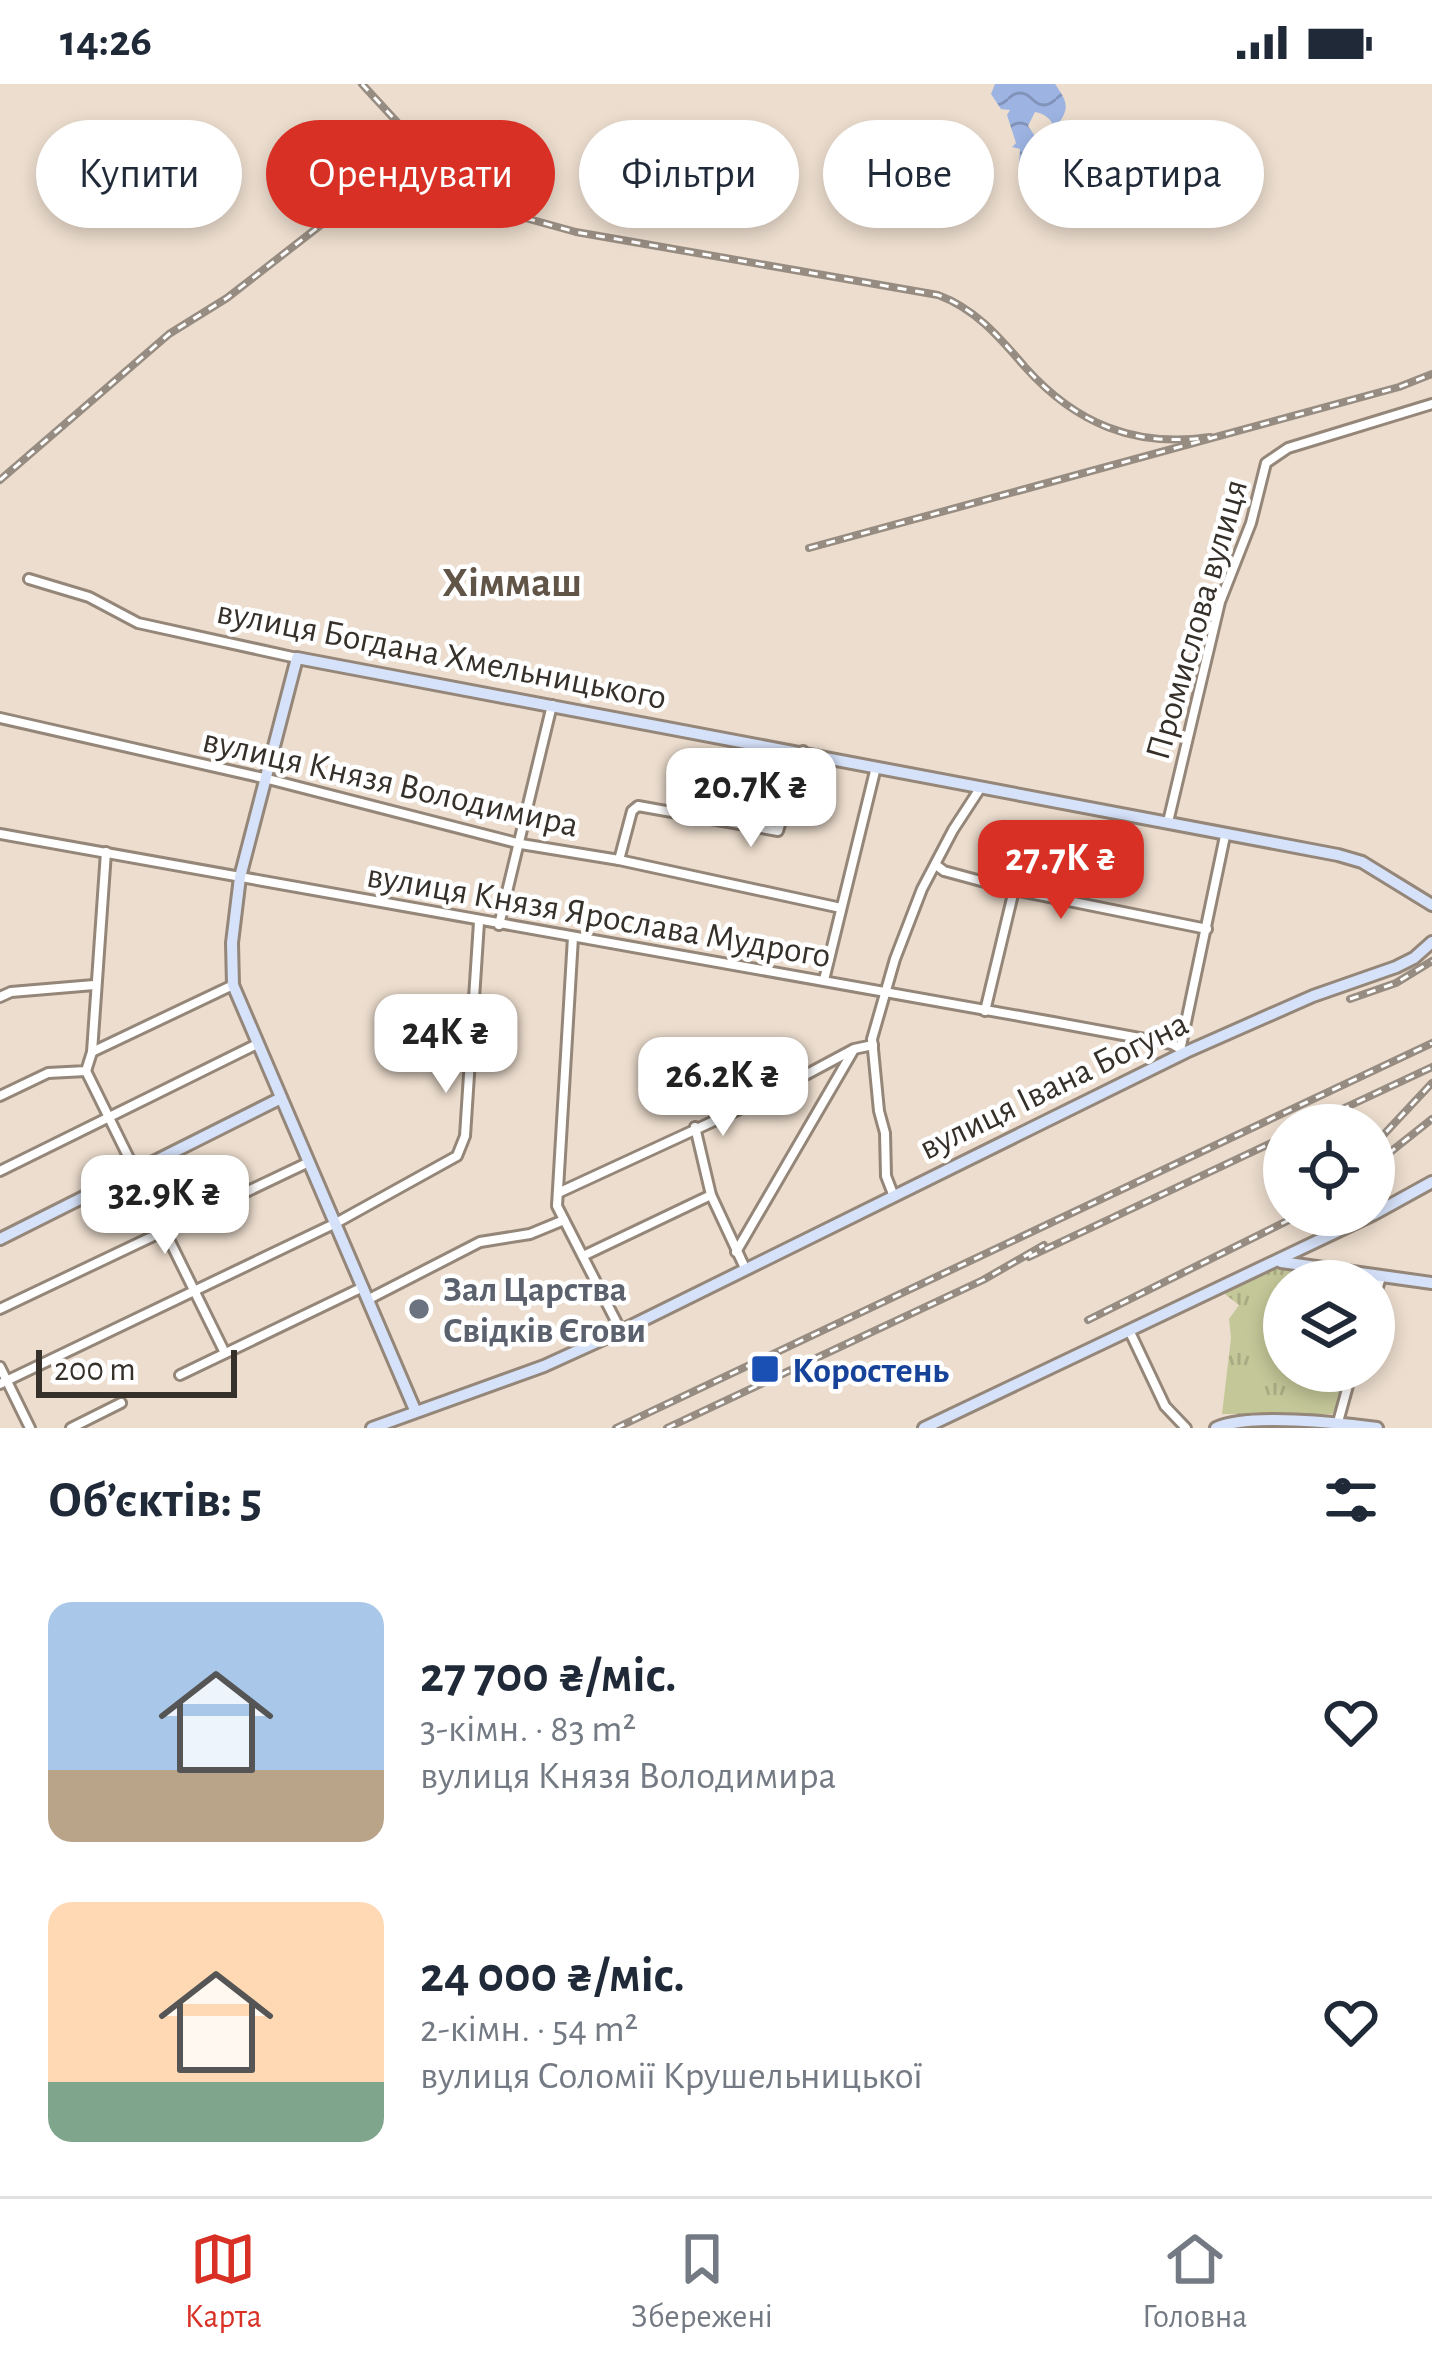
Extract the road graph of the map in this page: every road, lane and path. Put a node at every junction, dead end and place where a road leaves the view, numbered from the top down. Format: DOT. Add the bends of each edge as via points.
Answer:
graph roads {
  1 [pos="1432,404"];
  2 [pos="29,579"];
  3 [pos="297,658"];
  4 [pos="552,705"];
  5 [pos="0,718"];
  6 [pos="803,751"];
  7 [pos="876,767"];
  8 [pos="268,779"];
  9 [pos="982,786"];
  10 [pos="1168,822"];
  11 [pos="0,834"];
  12 [pos="1225,836"];
  13 [pos="521,844"];
  14 [pos="106,851"];
  15 [pos="620,860"];
  16 [pos="936,865"];
  17 [pos="240,878"];
  18 [pos="1014,890"];
  19 [pos="1432,905"];
  20 [pos="841,908"];
  21 [pos="479,922"];
  22 [pos="499,925"];
  23 [pos="1208,929"];
  24 [pos="573,937"];
  25 [pos="1432,942"];
  26 [pos="824,980"];
  27 [pos="94,985"];
  28 [pos="233,985"];
  29 [pos="886,992"];
  30 [pos="0,997"];
  31 [pos="985,1011"];
  32 [pos="257,1043"];
  33 [pos="873,1045"];
  34 [pos="854,1049"];
  35 [pos="1184,1049"];
  36 [pos="92,1052"];
  37 [pos="86,1071"];
  38 [pos="0,1096"];
  39 [pos="281,1098"];
  40 [pos="108,1117"];
  41 [pos="695,1127"];
  42 [pos="309,1162"];
  43 [pos="0,1171"];
  44 [pos="136,1173"];
  45 [pos="1432,1182"];
  46 [pos="558,1193"];
  47 [pos="892,1194"];
  48 [pos="711,1195"];
  49 [pos="1395,1203"];
  50 [pos="563,1220"];
  51 [pos="336,1223"];
  52 [pos="166,1232"];
  53 [pos="1329,1236"];
  54 [pos="0,1238"];
  55 [pos="736,1252"];
  56 [pos="583,1256"];
  57 [pos="1278,1260"];
  58 [pos="1263,1267"];
  59 [pos="746,1268"];
  60 [pos="1395,1279"];
  61 [pos="1432,1283"];
  62 [pos="194,1291"];
  63 [pos="366,1293"];
  64 [pos="0,1309"];
  65 [pos="1129,1330"];
  66 [pos="622,1331"];
  67 [pos="225,1353"];
  68 [pos="0,1367"];
  69 [pos="180,1375"];
  70 [pos="3,1383"];
  71 [pos="1346,1392"];
  72 [pos="121,1403"];
  73 [pos="415,1410"];
  74 [pos="1338,1422"];
  75 [pos="30,1428"];
  76 [pos="71,1428"];
  77 [pos="372,1428"];
  78 [pos="924,1428"];
  79 [pos="1186,1428"];
  80 [pos="1216,1428"];
  81 [pos="1378,1428"];
  1 -- 10 [label="street, Промислова вулиця" via="1288,448 1266,463 1220,602"];
  2 -- 3 [label="street, вулиця Богдана Хмельницького" via="138,623"];
  3 -- 4 [label="street, вулиця Богдана Хмельницького"];
  3 -- 8 [label="street"];
  4 -- 6 [label="street, вулиця Богдана Хмельницького"];
  4 -- 13 [label="street"];
  5 -- 8 [label="street, вулиця Князя Володимира"];
  6 -- 7 [label="street, вулиця Богдана Хмельницького"];
  6 -- 15 [label="street" via="778,831 638,806"];
  7 -- 9 [label="street, вулиця Богдана Хмельницького"];
  7 -- 20 [label="street"];
  8 -- 13 [label="street, вулиця Князя Володимира"];
  8 -- 17 [label="street"];
  9 -- 10 [label="street, вулиця Богдана Хмельницького"];
  9 -- 16 [label="street"];
  10 -- 12 [label="street, вулиця Богдана Хмельницького"];
  11 -- 14 [label="street, вулиця Князя Ярослава Мудрого"];
  12 -- 19 [label="street, вулиця Богдана Хмельницького" via="1362,862"];
  12 -- 23 [label="street"];
  13 -- 15 [label="street, вулиця Князя Володимира"];
  13 -- 22 [label="street"];
  14 -- 17 [label="street, вулиця Князя Ярослава Мудрого"];
  14 -- 27 [label="street"];
  15 -- 20 [label="street, вулиця Князя Володимира"];
  16 -- 18 [label="street"];
  16 -- 29 [label="street"];
  17 -- 21 [label="street, вулиця Князя Ярослава Мудрого"];
  17 -- 28 [label="street"];
  18 -- 23 [label="street"];
  18 -- 31 [label="street"];
  20 -- 26 [label="street"];
  21 -- 22 [label="street, вулиця Князя Ярослава Мудрого"];
  21 -- 51 [label="street" via="463,1147"];
  22 -- 24 [label="street, вулиця Князя Ярослава Мудрого"];
  23 -- 35 [label="street"];
  24 -- 26 [label="street, вулиця Князя Ярослава Мудрого"];
  24 -- 46 [label="street"];
  25 -- 35 [label="street, вулиця Івана Богуна" via="1396,967"];
  26 -- 29 [label="street, вулиця Князя Ярослава Мудрого"];
  27 -- 30 [label="street"];
  27 -- 36 [label="street"];
  28 -- 32 [label="street"];
  28 -- 36 [label="street"];
  29 -- 31 [label="street, вулиця Князя Ярослава Мудрого"];
  29 -- 33 [label="street"];
  31 -- 35 [label="street, вулиця Князя Ярослава Мудрого"];
  32 -- 39 [label="street"];
  32 -- 40 [label="street"];
  33 -- 34 [label="street"];
  33 -- 47 [label="street"];
  34 -- 41 [label="street"];
  34 -- 55 [label="street"];
  35 -- 47 [label="street, вулиця Івана Богуна"];
  36 -- 37 [label="street"];
  37 -- 38 [label="street" via="48,1073"];
  37 -- 40 [label="street"];
  39 -- 42 [label="street"];
  39 -- 44 [label="street"];
  40 -- 43 [label="street"];
  40 -- 44 [label="street"];
  41 -- 46 [label="street"];
  41 -- 48 [label="street"];
  42 -- 51 [label="street"];
  42 -- 52 [label="street"];
  44 -- 52 [label="street"];
  44 -- 54 [label="street"];
  45 -- 49 [label="street"];
  46 -- 50 [label="street"];
  47 -- 59 [label="street, вулиця Івана Богуна"];
  48 -- 55 [label="street"];
  48 -- 56 [label="street"];
  50 -- 56 [label="street"];
  50 -- 63 [label="street" via="480,1242"];
  51 -- 62 [label="street"];
  51 -- 63 [label="street"];
  52 -- 62 [label="street"];
  52 -- 64 [label="street"];
  53 -- 57 [label="street"];
  55 -- 59 [label="street"];
  56 -- 66 [label="street"];
  58 -- 65 [label="street"];
  59 -- 66 [label="street, вулиця Івана Богуна"];
  60 -- 61 [label="street"];
  62 -- 67 [label="street"];
  62 -- 70 [label="street"];
  63 -- 67 [label="street"];
  63 -- 73 [label="street"];
  65 -- 78 [label="street"];
  65 -- 79 [label="street" via="1165,1406"];
  66 -- 73 [label="street, вулиця Івана Богуна"];
  67 -- 69 [label="street"];
  68 -- 70 [label="street"];
  70 -- 75 [label="street"];
  71 -- 74 [label="street"];
  72 -- 76 [label="street"];
  73 -- 77 [label="street, вулиця Івана Богуна"];
  74 -- 80 [label="street"];
  74 -- 81 [label="street"];
}
